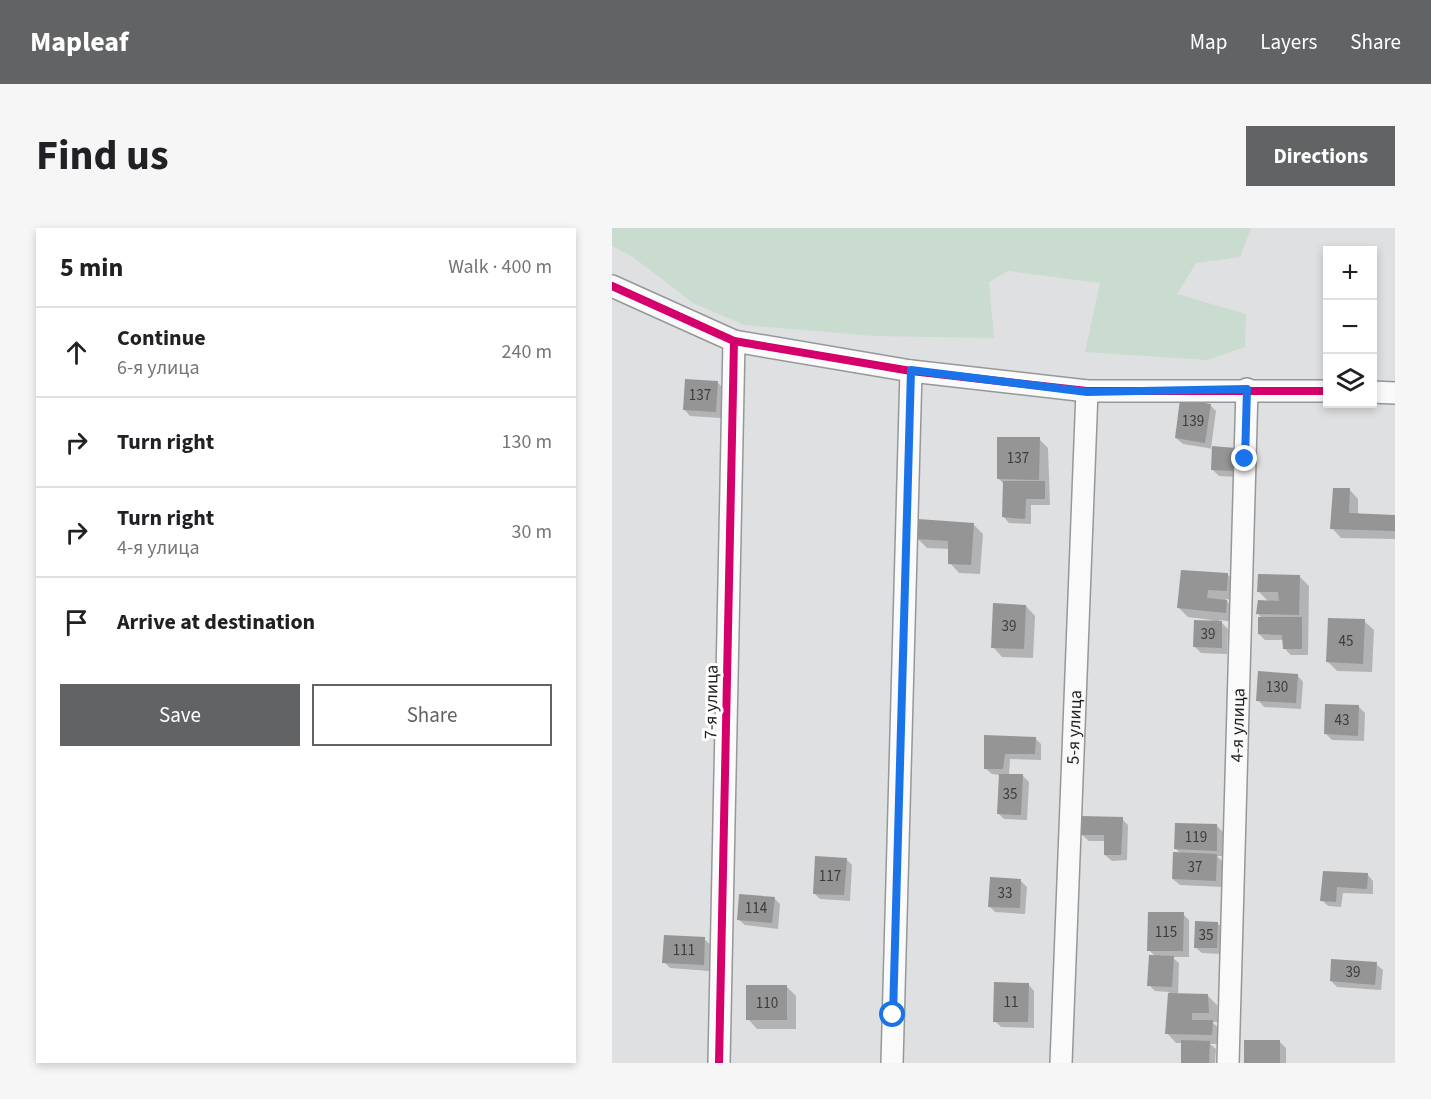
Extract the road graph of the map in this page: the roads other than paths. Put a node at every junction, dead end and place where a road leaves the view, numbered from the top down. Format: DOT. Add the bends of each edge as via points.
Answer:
graph roads {
  1 [pos="612,286"];
  2 [pos="734,341"];
  3 [pos="911,370"];
  4 [pos="1247,389"];
  5 [pos="1323,391"];
  6 [pos="1087,392"];
  7 [pos="1377,392"];
  8 [pos="1395,393"];
  9 [pos="719,1063"];
  10 [pos="892,1063"];
  11 [pos="1061,1063"];
  12 [pos="1228,1063"];
  1 -- 2 [label="street"];
  2 -- 3 [label="street"];
  2 -- 9 [label="street, 7-я улица"];
  3 -- 6 [label="street"];
  3 -- 10 [label="street"];
  4 -- 5 [label="street"];
  4 -- 6 [label="street"];
  4 -- 12 [label="street, 4-я улица"];
  6 -- 11 [label="street, 5-я улица"];
  7 -- 8 [label="street"];
}
